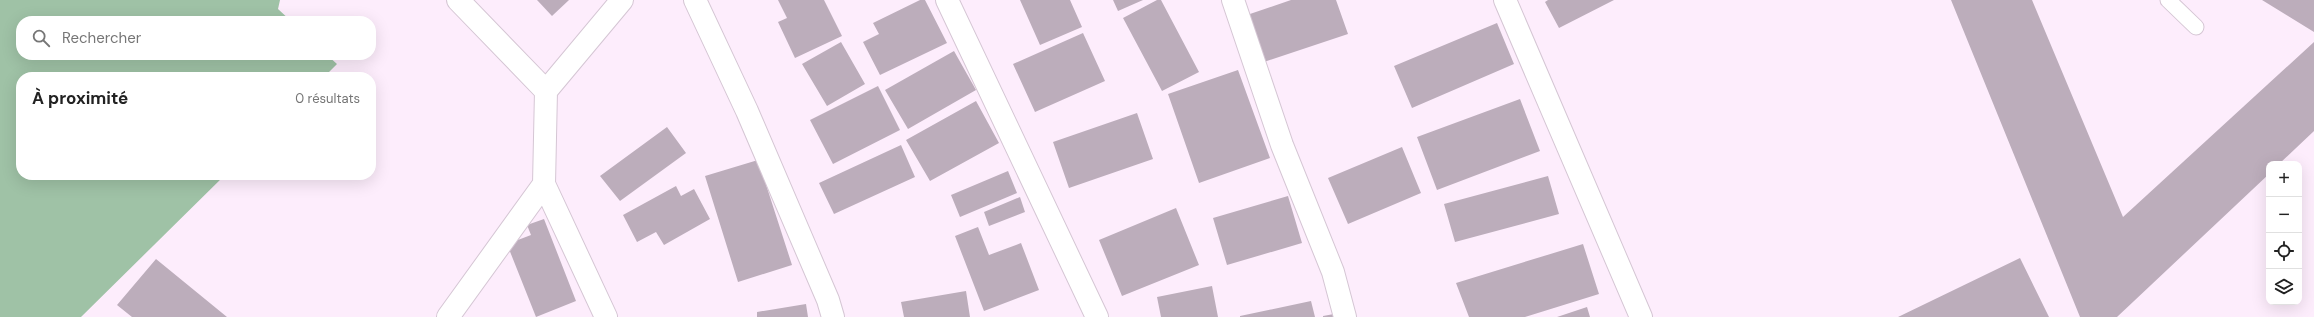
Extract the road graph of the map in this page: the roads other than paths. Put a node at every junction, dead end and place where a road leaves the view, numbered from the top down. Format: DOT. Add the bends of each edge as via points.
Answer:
graph roads {
  1 [pos="458,0"];
  2 [pos="622,0"];
  3 [pos="695,0"];
  4 [pos="947,0"];
  5 [pos="1233,0"];
  6 [pos="1505,0"];
  7 [pos="2168,0"];
  8 [pos="2196,27"];
  9 [pos="546,91"];
  10 [pos="544,184"];
  11 [pos="448,317"];
  12 [pos="606,317"];
  13 [pos="833,317"];
  14 [pos="1097,317"];
  15 [pos="1345,317"];
  16 [pos="1641,317"];
  1 -- 9 [label="street"];
  2 -- 9 [label="street"];
  3 -- 13 [label="street" via="747,111"];
  4 -- 14 [label="street"];
  5 -- 15 [label="street" via="1282,145 1333,272"];
  6 -- 16 [label="street"];
  7 -- 8 [label="lane"];
  9 -- 10 [label="street"];
  10 -- 11 [label="street"];
  10 -- 12 [label="street"];
}
